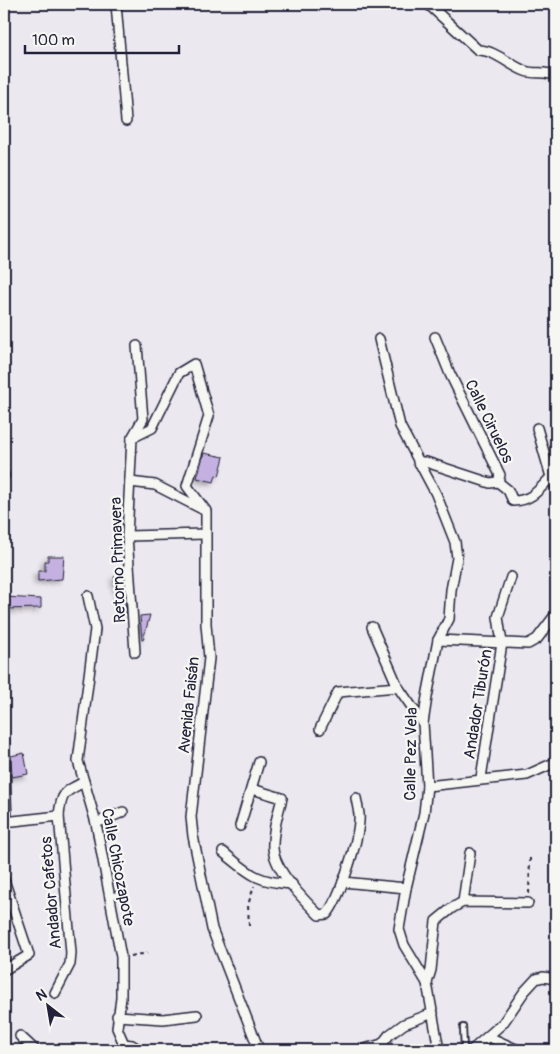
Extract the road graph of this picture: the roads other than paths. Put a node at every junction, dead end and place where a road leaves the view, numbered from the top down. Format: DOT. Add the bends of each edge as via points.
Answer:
graph roads {
  1 [pos="116,4"];
  2 [pos="428,4"];
  3 [pos="556,76"];
  4 [pos="126,121"];
  5 [pos="435,337"];
  6 [pos="379,339"];
  7 [pos="137,346"];
  8 [pos="537,428"];
  9 [pos="132,438"];
  10 [pos="418,462"];
  11 [pos="551,477"];
  12 [pos="130,482"];
  13 [pos="498,482"];
  14 [pos="556,487"];
  15 [pos="206,511"];
  16 [pos="205,534"];
  17 [pos="127,536"];
  18 [pos="511,577"];
  19 [pos="88,596"];
  20 [pos="556,614"];
  21 [pos="372,627"];
  22 [pos="438,640"];
  23 [pos="502,644"];
  24 [pos="134,652"];
  25 [pos="398,687"];
  26 [pos="423,723"];
  27 [pos="320,729"];
  28 [pos="4,740"];
  29 [pos="260,762"];
  30 [pos="556,762"];
  31 [pos="481,778"];
  32 [pos="84,782"];
  33 [pos="427,786"];
  34 [pos="252,789"];
  35 [pos="356,798"];
  36 [pos="123,812"];
  37 [pos="59,816"];
  38 [pos="5,822"];
  39 [pos="96,824"];
  40 [pos="240,826"];
  41 [pos="223,852"];
  42 [pos="470,853"];
  43 [pos="4,880"];
  44 [pos="343,882"];
  45 [pos="292,884"];
  46 [pos="406,888"];
  47 [pos="124,892"];
  48 [pos="109,897"];
  49 [pos="463,902"];
  50 [pos="528,903"];
  51 [pos="4,970"];
  52 [pos="556,979"];
  53 [pos="427,983"];
  54 [pos="55,992"];
  55 [pos="433,1014"];
  56 [pos="197,1015"];
  57 [pos="117,1016"];
  58 [pos="463,1027"];
  59 [pos="20,1036"];
  60 [pos="489,1037"];
  61 [pos="124,1044"];
  62 [pos="382,1047"];
  63 [pos="35,1050"];
  64 [pos="116,1050"];
  65 [pos="140,1050"];
  66 [pos="258,1050"];
  67 [pos="361,1050"];
  68 [pos="439,1050"];
  69 [pos="464,1050"];
  70 [pos="472,1050"];
  71 [pos="518,1050"];
  1 -- 4 [label="street"];
  2 -- 3 [label="street" via="478,50 488,50 524,71 543,71"];
  5 -- 13 [label="street, Calle Ciruelos" via="500,475"];
  6 -- 10 [label="street, Calle Pez Vela" via="400,426"];
  7 -- 9 [label="street" via="143,419"];
  8 -- 11 [label="street"];
  9 -- 12 [label="street, Retorno Primavera"];
  9 -- 15 [label="street" via="152,428 179,373 194,364 209,416 187,486"];
  10 -- 13 [label="street" via="490,483"];
  10 -- 22 [label="street, Calle Pez Vela" via="436,494 455,542 457,558 449,618"];
  11 -- 13 [label="street" via="524,501 513,501 508,490"];
  11 -- 14 [label="street"];
  12 -- 15 [label="street" via="155,485"];
  12 -- 17 [label="street, Retorno Primavera"];
  15 -- 16 [label="street, Avenida Faisán"];
  16 -- 17 [label="street"];
  16 -- 66 [label="street, Avenida Faisán" via="209,658 191,817 212,929"];
  17 -- 24 [label="street, Retorno Primavera"];
  18 -- 23 [label="street, Andador Tiburón" via="498,617"];
  19 -- 32 [label="street, Calle Chicozapote" via="95,629 78,761"];
  20 -- 23 [label="street" via="537,639 528,644"];
  21 -- 25 [label="street"];
  22 -- 23 [label="street"];
  22 -- 26 [label="street, Calle Pez Vela"];
  23 -- 31 [label="street, Andador Tiburón"];
  25 -- 26 [label="street"];
  25 -- 27 [label="street" via="338,692"];
  26 -- 33 [label="street, Calle Pez Vela"];
  28 -- 38 [label="street"];
  29 -- 34 [label="street"];
  30 -- 31 [label="street" via="527,775"];
  31 -- 33 [label="street"];
  32 -- 37 [label="street, Andador Cafetos" via="66,791 60,799"];
  32 -- 39 [label="street, Calle Chicozapote"];
  33 -- 46 [label="street, Calle Pez Vela" via="419,838"];
  34 -- 40 [label="street"];
  34 -- 45 [label="street" via="282,798 273,837 275,860"];
  35 -- 44 [label="street" via="359,815"];
  36 -- 39 [label="street"];
  37 -- 38 [label="street"];
  37 -- 54 [label="street, Andador Cafetos" via="71,952 70,964"];
  39 -- 48 [label="street, Calle Chicozapote"];
  41 -- 45 [label="street" via="256,879"];
  42 -- 49 [label="street"];
  43 -- 51 [label="street" via="29,956"];
  44 -- 45 [label="street" via="335,904 327,914 319,915"];
  44 -- 46 [label="street"];
  46 -- 53 [label="street, Calle Pez Vela" via="399,929 404,945"];
  47 -- 48 [label="lane"];
  48 -- 57 [label="street, Calle Chicozapote" via="122,957"];
  49 -- 50 [label="street"];
  49 -- 53 [label="street" via="436,921"];
  52 -- 60 [label="street" via="536,979"];
  53 -- 55 [label="street, Calle Pez Vela"];
  55 -- 62 [label="street" via="404,1024 389,1035"];
  55 -- 68 [label="street, Calle Pez Vela"];
  56 -- 57 [label="street" via="163,1019"];
  57 -- 61 [label="street, Calle Chicozapote" via="117,1028"];
  58 -- 69 [label="lane"];
  59 -- 63 [label="street"];
  60 -- 70 [label="street"];
  60 -- 71 [label="street"];
  61 -- 64 [label="street"];
  61 -- 65 [label="street" via="132,1044"];
  62 -- 67 [label="street"];
}
